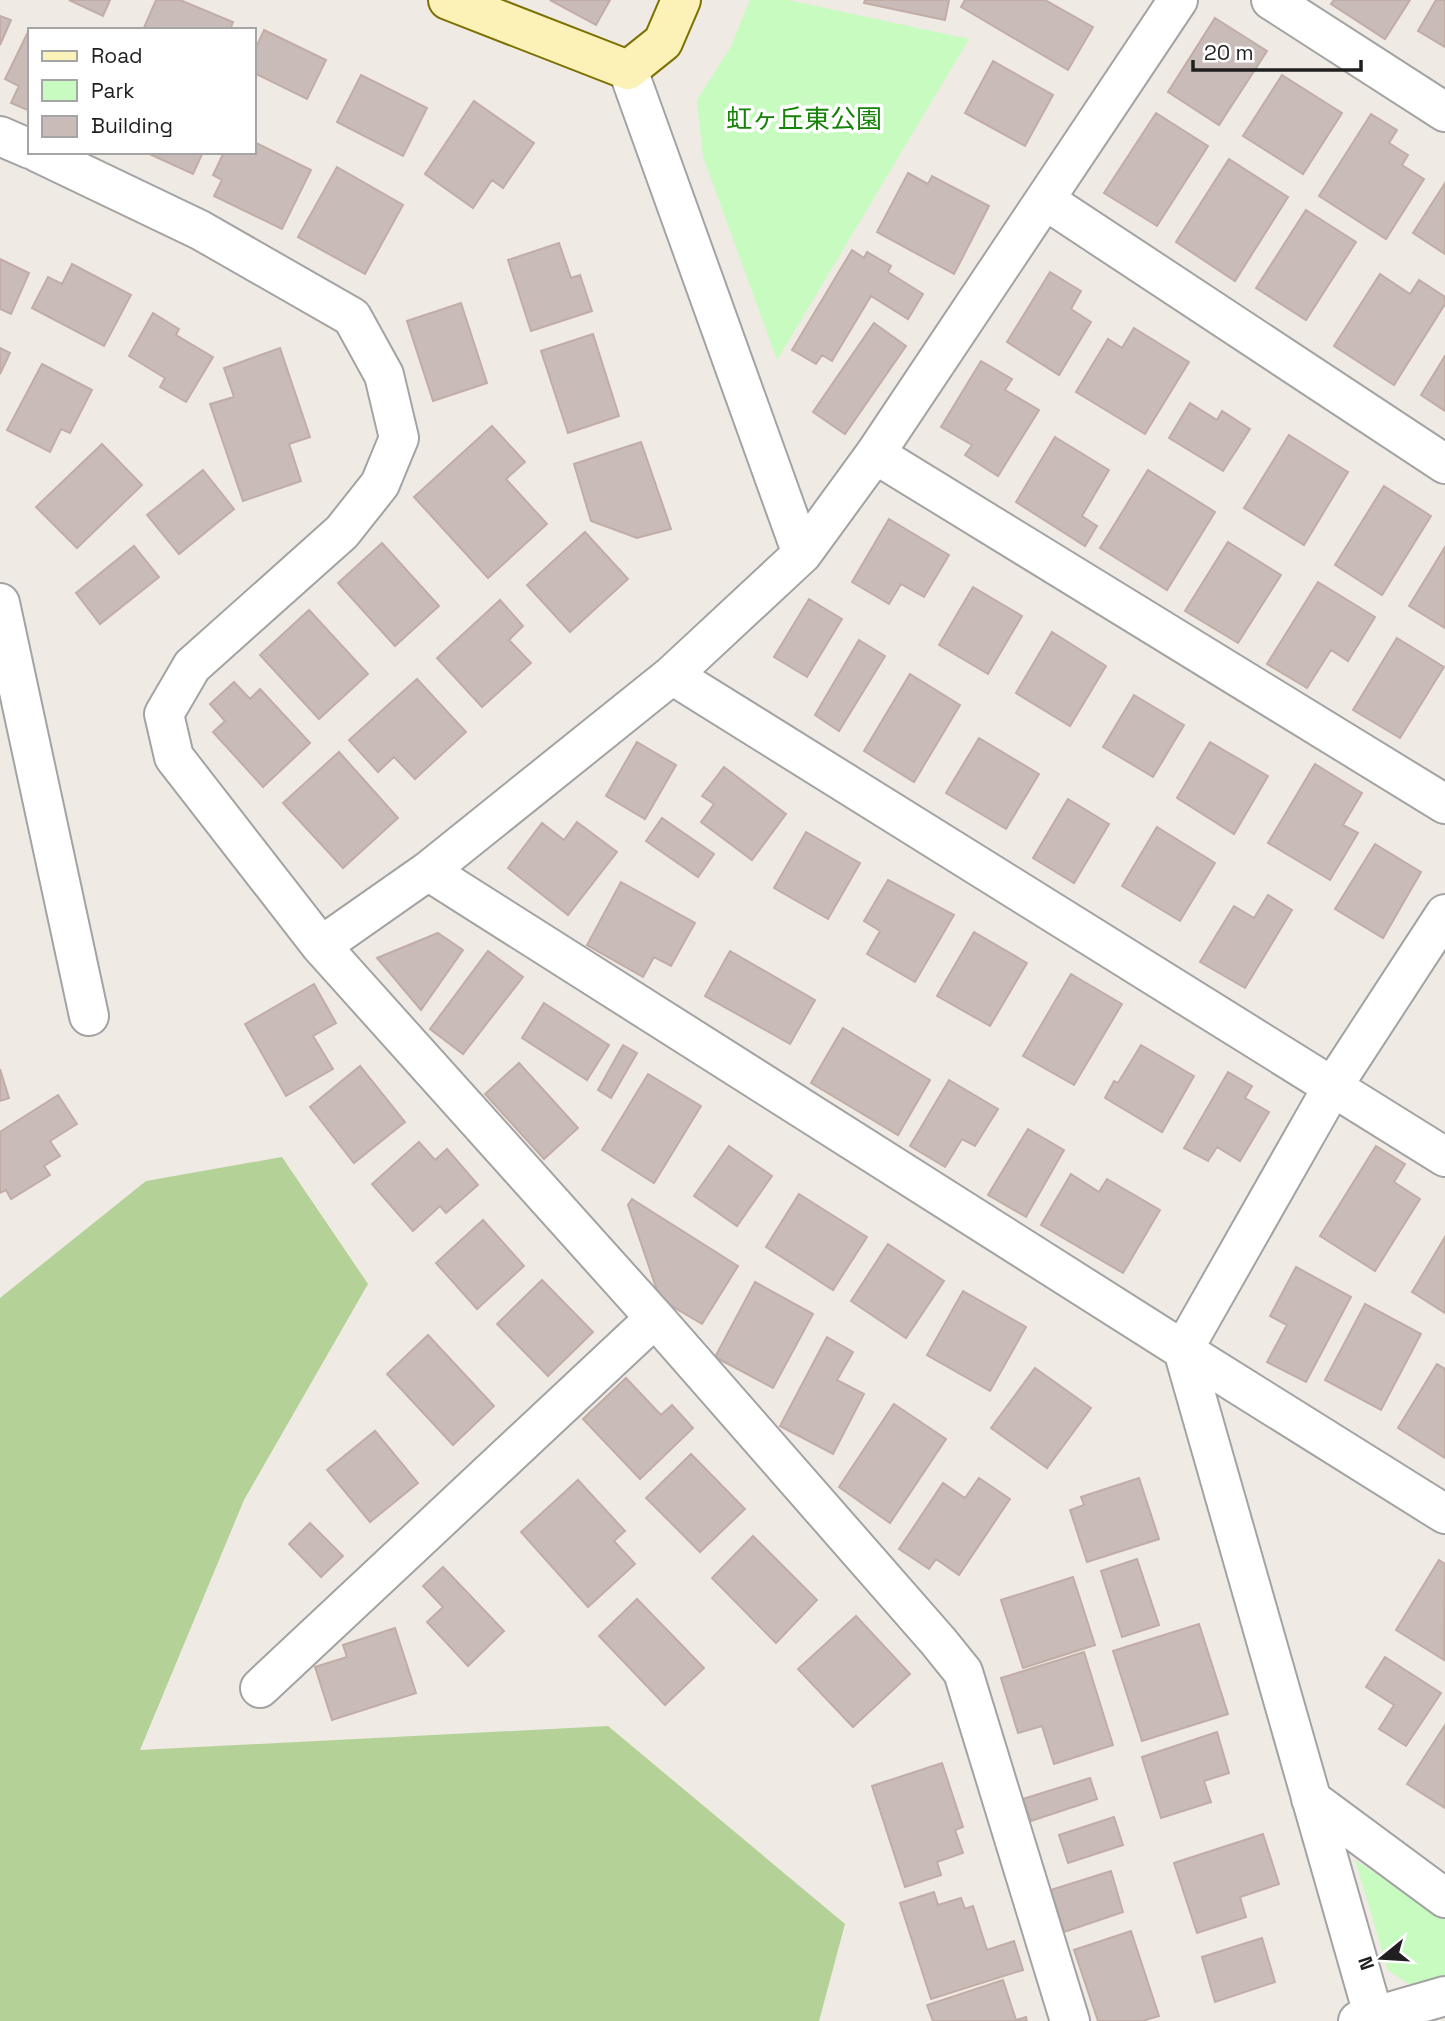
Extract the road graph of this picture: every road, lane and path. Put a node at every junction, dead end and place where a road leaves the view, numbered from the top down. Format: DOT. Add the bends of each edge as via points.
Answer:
graph roads {
  1 [pos="448,0"];
  2 [pos="681,0"];
  3 [pos="1178,0"];
  4 [pos="1271,0"];
  5 [pos="628,70"];
  6 [pos="1445,112"];
  7 [pos="0,136"];
  8 [pos="28,148"];
  9 [pos="41,154"];
  10 [pos="1045,200"];
  11 [pos="875,454"];
  12 [pos="1445,464"];
  13 [pos="802,554"];
  14 [pos="0,603"];
  15 [pos="672,675"];
  16 [pos="1445,804"];
  17 [pos="428,871"];
  18 [pos="1445,914"];
  19 [pos="321,946"];
  20 [pos="89,1016"];
  21 [pos="1333,1086"];
  22 [pos="1445,1157"];
  23 [pos="655,1318"];
  24 [pos="1183,1350"];
  25 [pos="1445,1514"];
  26 [pos="260,1688"];
  27 [pos="1311,1799"];
  28 [pos="1445,1898"];
  29 [pos="1445,1996"];
  30 [pos="1369,2020"];
  31 [pos="1070,2021"];
  1 -- 5 [label="street"];
  2 -- 5 [label="street" via="663,42"];
  3 -- 10 [label="street"];
  4 -- 6 [label="street"];
  5 -- 13 [label="street"];
  7 -- 8 [label="street"];
  9 -- 19 [label="street" via="200,230 352,317 384,375 399,438 380,484 342,532 192,666 164,714 174,757"];
  10 -- 11 [label="street"];
  10 -- 12 [label="street"];
  11 -- 13 [label="street"];
  11 -- 16 [label="street"];
  13 -- 15 [label="street"];
  14 -- 20 [label="street"];
  15 -- 17 [label="street"];
  15 -- 21 [label="street"];
  17 -- 19 [label="street"];
  17 -- 24 [label="street"];
  18 -- 21 [label="street"];
  19 -- 23 [label="street"];
  21 -- 22 [label="street"];
  21 -- 24 [label="street"];
  23 -- 26 [label="street"];
  23 -- 31 [label="street" via="963,1672"];
  24 -- 25 [label="street"];
  24 -- 27 [label="street"];
  27 -- 28 [label="street"];
  27 -- 30 [label="street"];
  29 -- 30 [label="street"];
}
